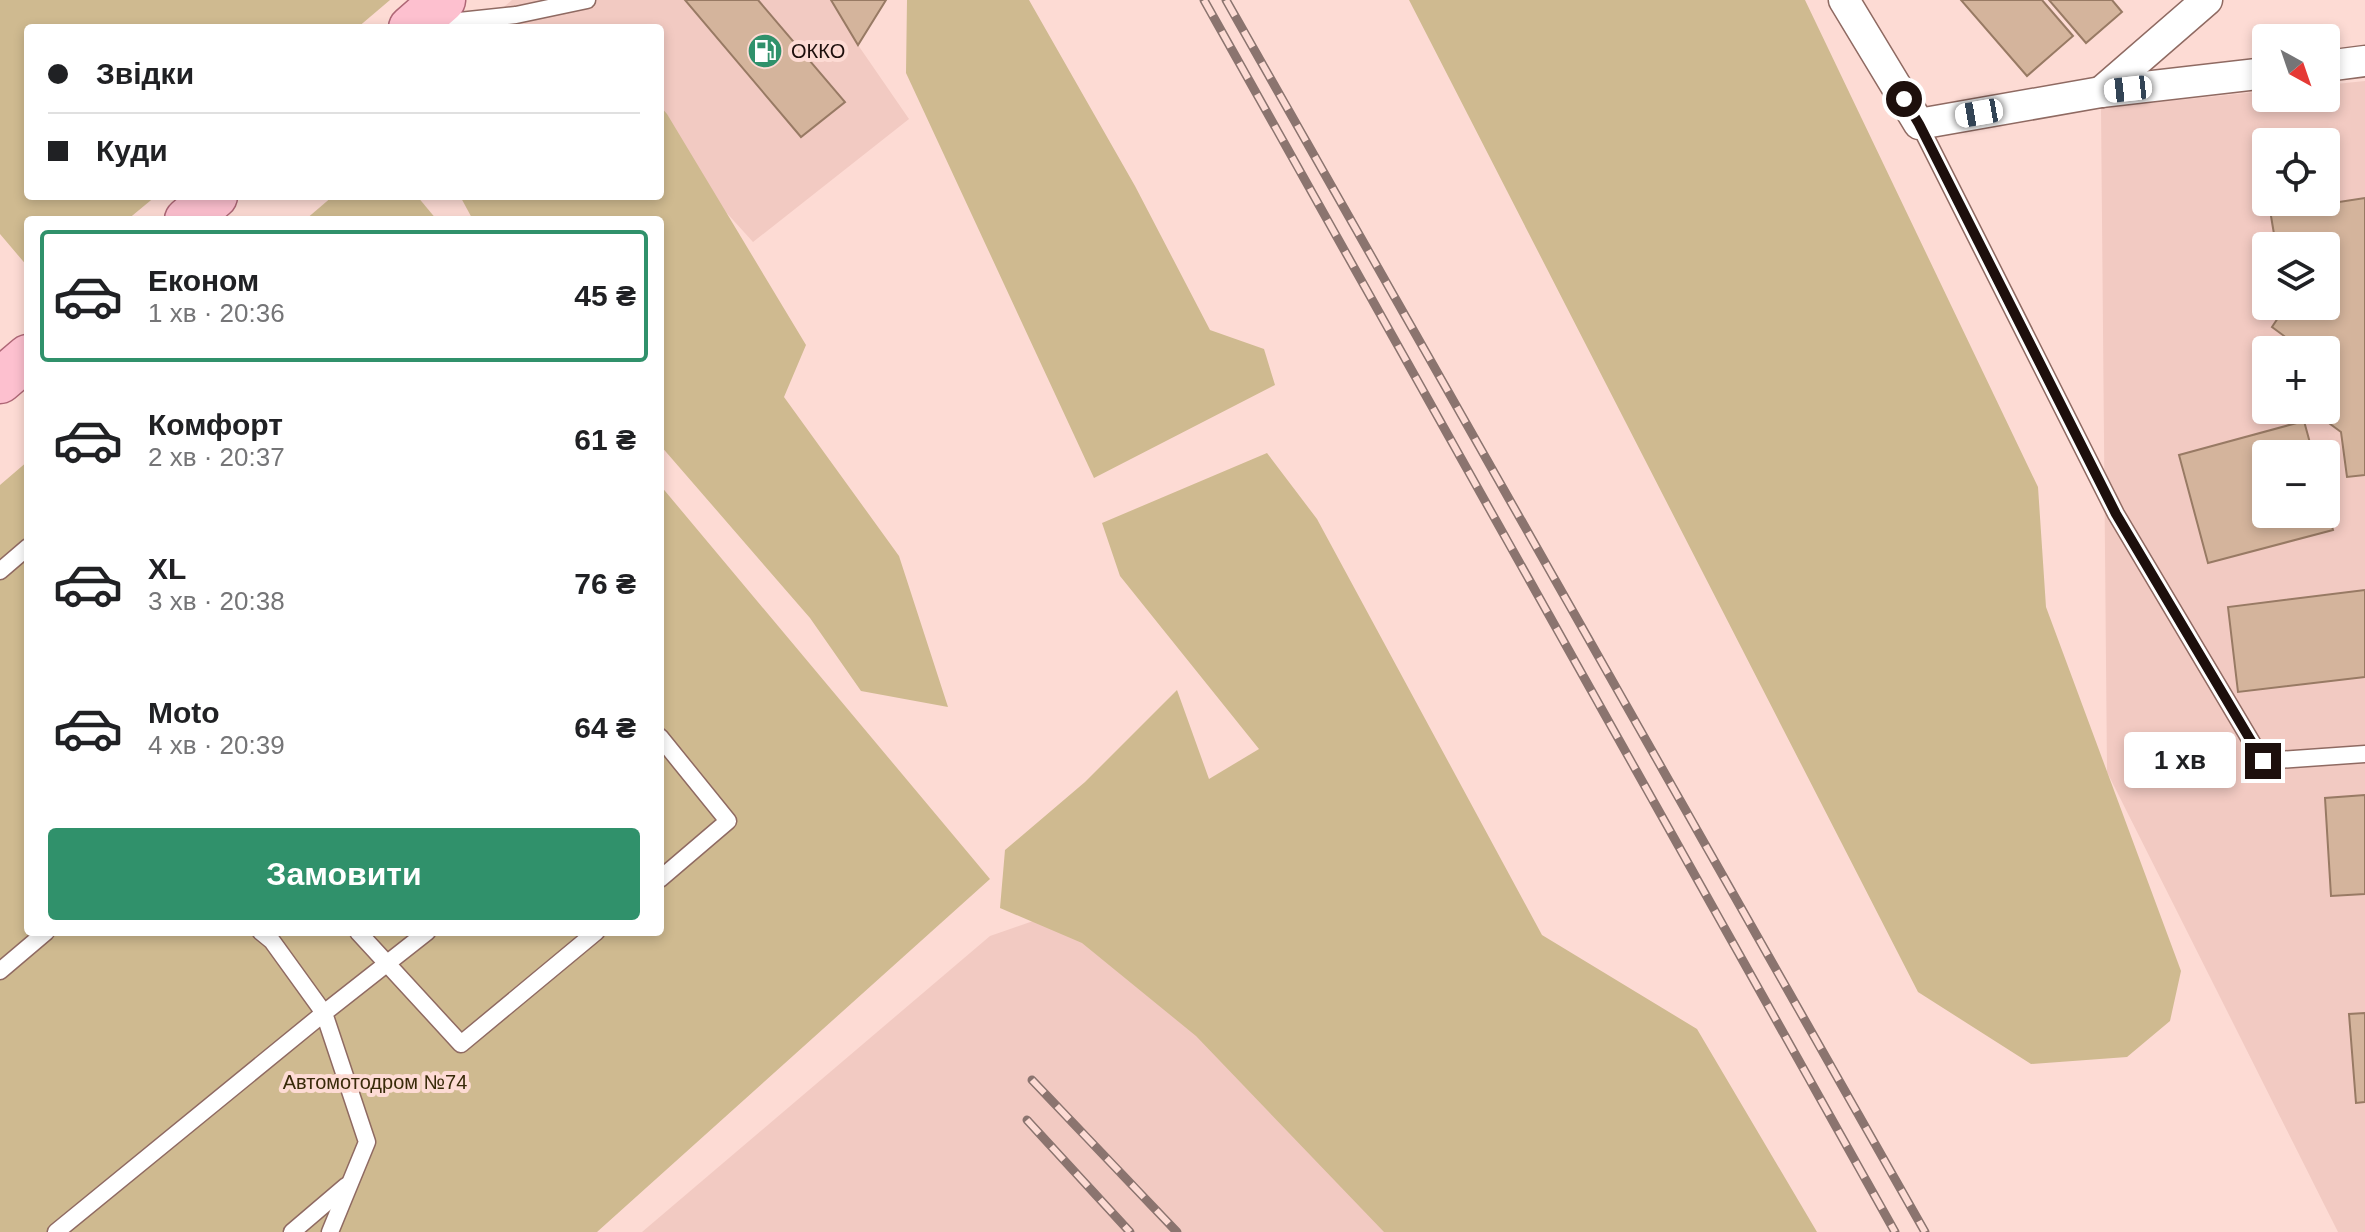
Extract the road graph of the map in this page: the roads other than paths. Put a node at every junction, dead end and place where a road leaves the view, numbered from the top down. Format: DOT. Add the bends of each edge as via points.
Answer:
graph roads {
  1 [pos="587,0"];
  2 [pos="1844,0"];
  3 [pos="2207,0"];
  4 [pos="422,18"];
  5 [pos="2365,61"];
  6 [pos="2340,64"];
  7 [pos="2252,75"];
  8 [pos="2101,92"];
  9 [pos="1919,124"];
  10 [pos="210,200"];
  11 [pos="192,216"];
  12 [pos="24,360"];
  13 [pos="0,381"];
  14 [pos="24,557"];
  15 [pos="0,571"];
  16 [pos="664,742"];
  17 [pos="2365,754"];
  18 [pos="664,876"];
  19 [pos="41,936"];
  20 [pos="266,936"];
  21 [pos="362,936"];
  22 [pos="422,936"];
  23 [pos="591,936"];
  24 [pos="387,964"];
  25 [pos="0,971"];
  26 [pos="324,1013"];
  27 [pos="350,1182"];
  28 [pos="56,1232"];
  29 [pos="292,1232"];
  30 [pos="330,1232"];
  1 -- 4 [label="lane" via="516,15"];
  2 -- 9 [label="street"];
  3 -- 8 [label="street"];
  5 -- 6 [label="street"];
  7 -- 8 [label="street"];
  8 -- 9 [label="street"];
  9 -- 17 [label="lane" via="2116,514 2263,761"];
  10 -- 11 [label="main road"];
  12 -- 13 [label="main road"];
  14 -- 15 [label="lane"];
  16 -- 18 [label="lane" via="728,821"];
  19 -- 25 [label="lane"];
  20 -- 26 [label="lane"];
  21 -- 24 [label="lane"];
  22 -- 24 [label="lane"];
  23 -- 24 [label="lane" via="461,1044"];
  24 -- 26 [label="lane"];
  26 -- 27 [label="lane" via="367,1142"];
  26 -- 28 [label="lane"];
  27 -- 29 [label="lane"];
  27 -- 30 [label="lane"];
}
